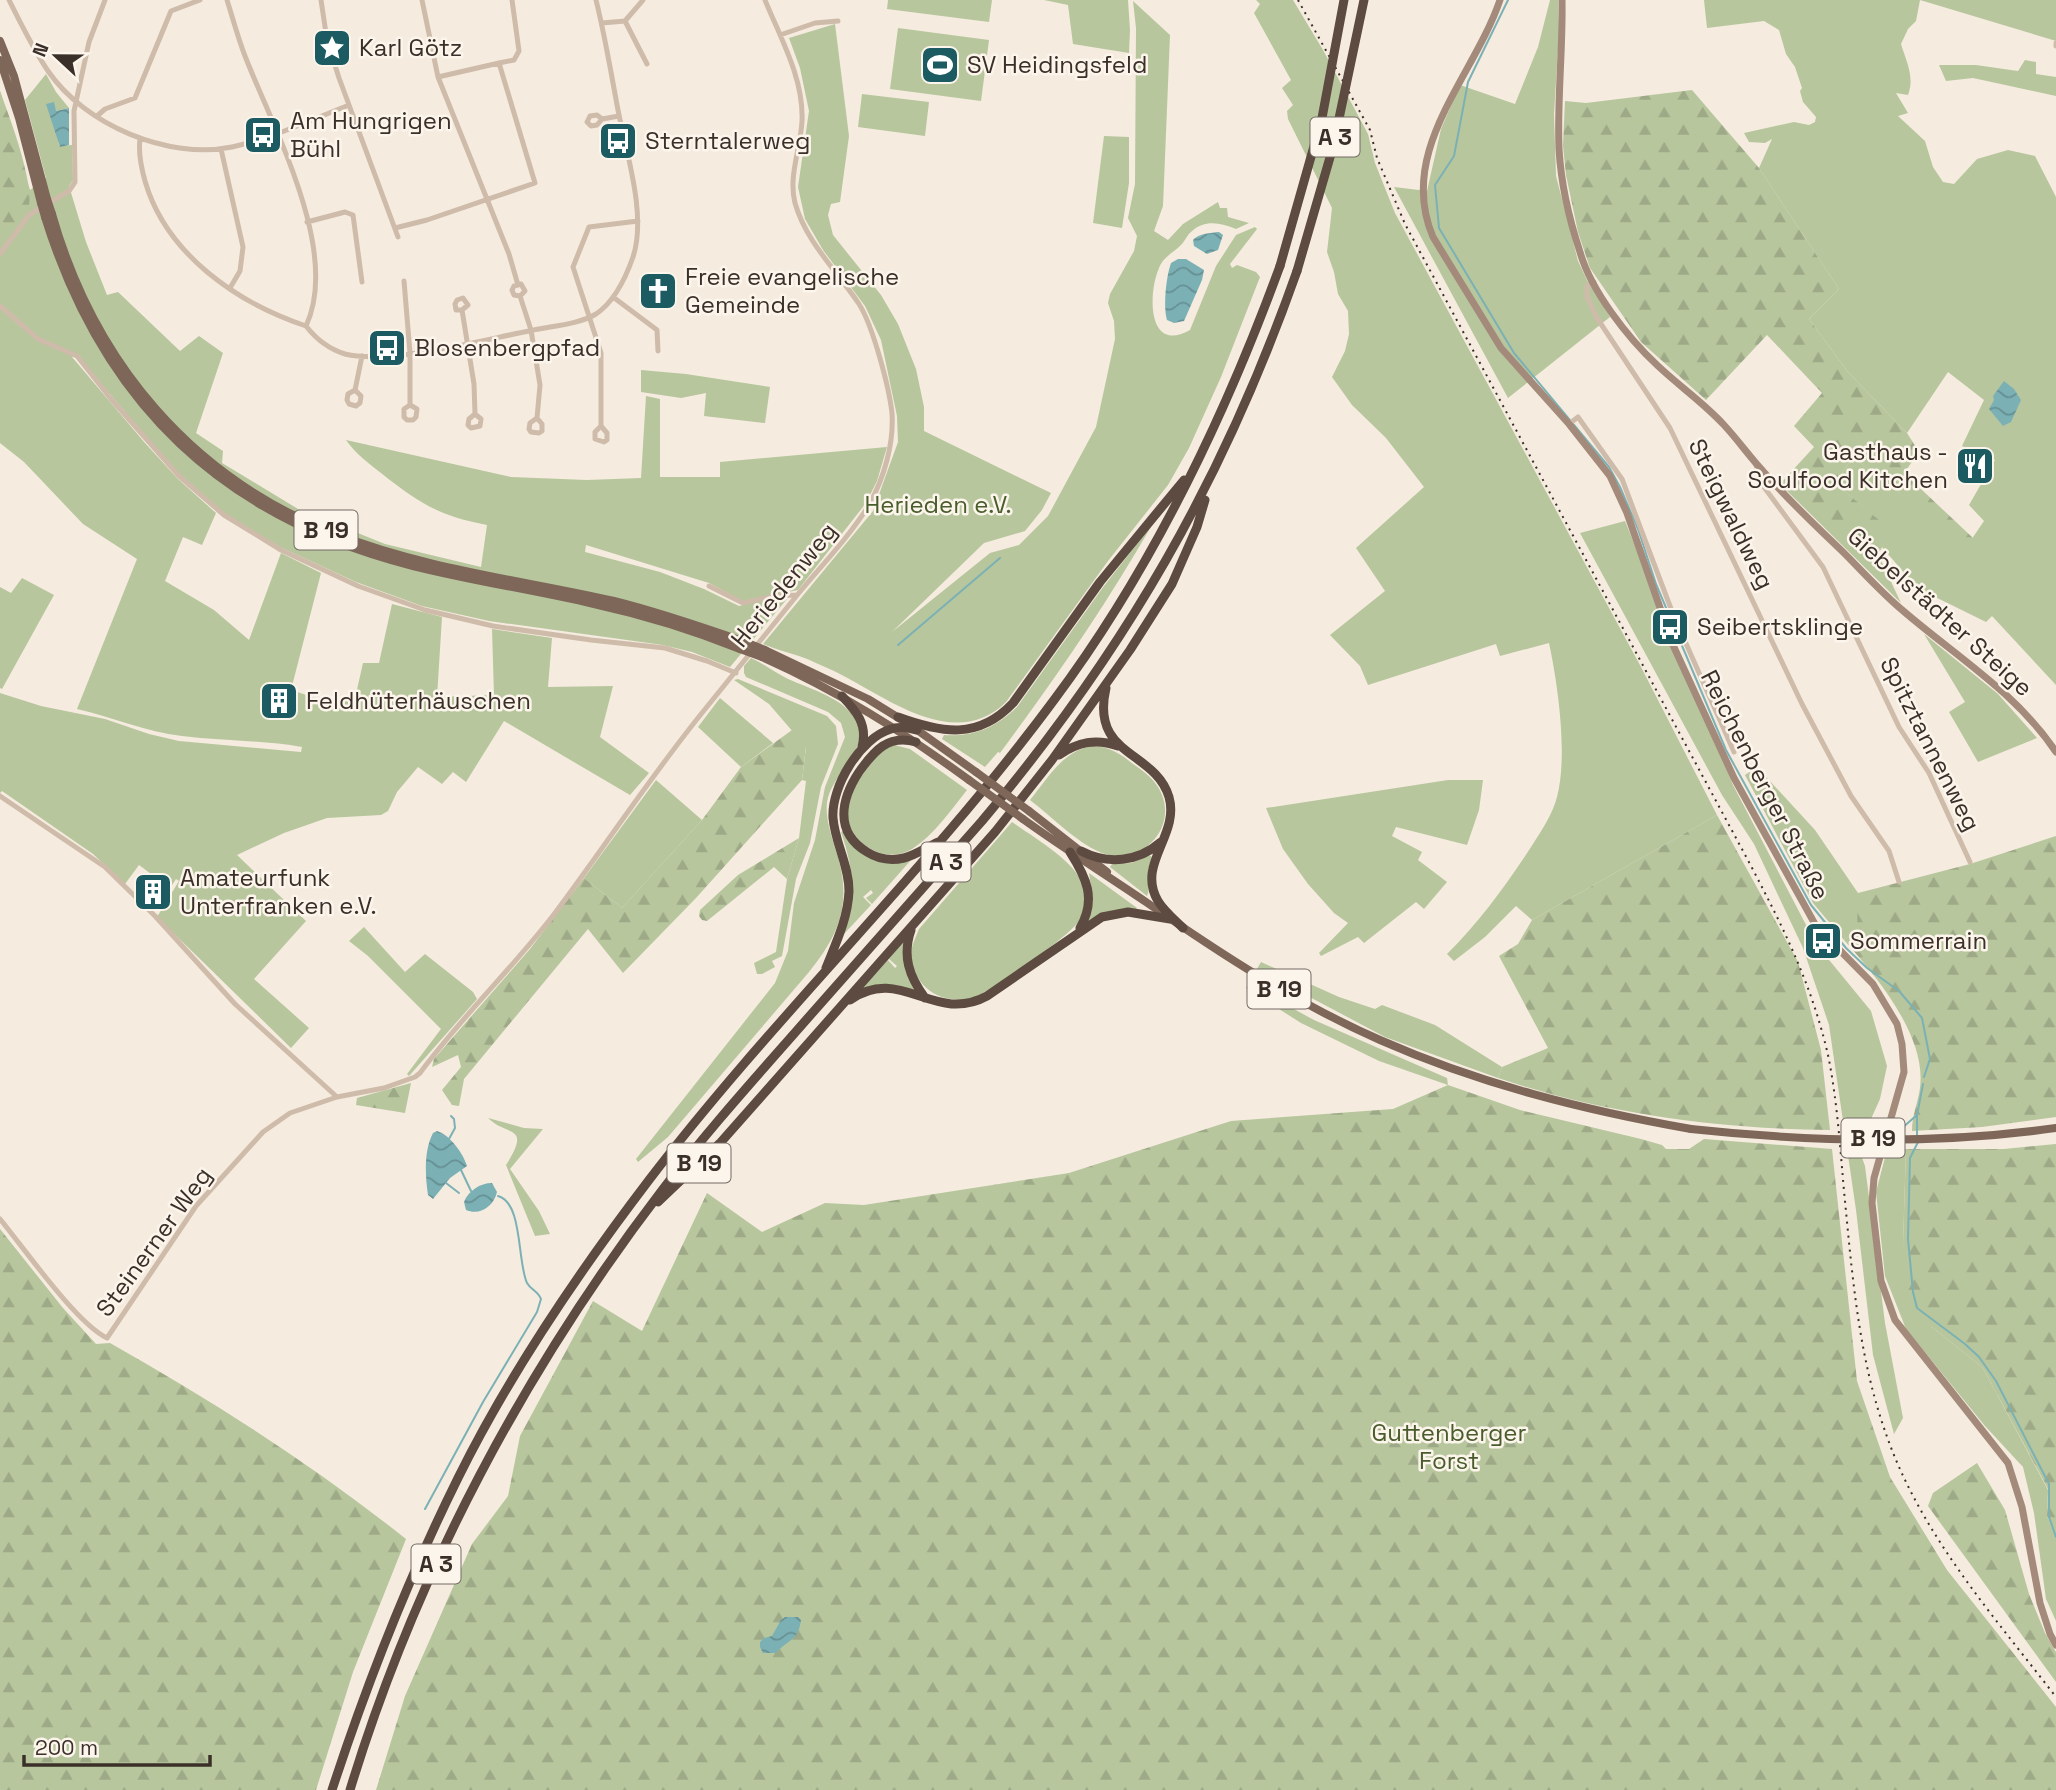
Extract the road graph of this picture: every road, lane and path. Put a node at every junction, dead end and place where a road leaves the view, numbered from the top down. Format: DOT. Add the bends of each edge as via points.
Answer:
graph roads {
  1 [pos="9,0"];
  2 [pos="105,0"];
  3 [pos="200,0"];
  4 [pos="227,0"];
  5 [pos="321,0"];
  6 [pos="422,0"];
  7 [pos="512,0"];
  8 [pos="596,0"];
  9 [pos="643,0"];
  10 [pos="765,0"];
  11 [pos="1345,0"];
  12 [pos="1364,0"];
  13 [pos="1500,0"];
  14 [pos="1562,0"];
  15 [pos="838,20"];
  16 [pos="625,21"];
  17 [pos="602,23"];
  18 [pos="780,35"];
  19 [pos="0,40"];
  20 [pos="0,60"];
  21 [pos="499,63"];
  22 [pos="647,64"];
  23 [pos="438,77"];
  24 [pos="76,101"];
  25 [pos="349,105"];
  26 [pos="97,116"];
  27 [pos="619,116"];
  28 [pos="602,119"];
  29 [pos="279,133"];
  30 [pos="139,139"];
  31 [pos="220,149"];
  32 [pos="486,200"];
  33 [pos="44,201"];
  34 [pos="638,221"];
  35 [pos="307,222"];
  36 [pos="394,228"];
  37 [pos="398,237"];
  38 [pos="0,254"];
  39 [pos="404,281"];
  40 [pos="362,282"];
  41 [pos="1594,282"];
  42 [pos="230,288"];
  43 [pos="612,297"];
  44 [pos="0,306"];
  45 [pos="462,310"];
  46 [pos="589,318"];
  47 [pos="306,326"];
  48 [pos="531,330"];
  49 [pos="470,344"];
  50 [pos="658,351"];
  51 [pos="410,353"];
  52 [pos="362,356"];
  53 [pos="355,390"];
  54 [pos="410,405"];
  55 [pos="475,414"];
  56 [pos="537,418"];
  57 [pos="1571,422"];
  58 [pos="601,426"];
  59 [pos="1755,462"];
  60 [pos="1194,468"];
  61 [pos="1211,478"];
  62 [pos="709,586"];
  63 [pos="797,595"];
  64 [pos="1668,616"];
  65 [pos="764,653"];
  66 [pos="736,673"];
  67 [pos="1107,683"];
  68 [pos="842,696"];
  69 [pos="898,717"];
  70 [pos="895,727"];
  71 [pos="917,730"];
  72 [pos="916,742"];
  73 [pos="1118,746"];
  74 [pos="861,752"];
  75 [pos="1734,752"];
  76 [pos="2056,752"];
  77 [pos="1052,760"];
  78 [pos="0,796"];
  79 [pos="1164,838"];
  80 [pos="943,839"];
  81 [pos="1081,851"];
  82 [pos="1069,852"];
  83 [pos="1970,862"];
  84 [pos="1899,882"];
  85 [pos="1139,898"];
  86 [pos="1170,919"];
  87 [pos="915,922"];
  88 [pos="1183,929"];
  89 [pos="1077,932"];
  90 [pos="823,976"];
  91 [pos="925,998"];
  92 [pos="837,1009"];
  93 [pos="415,1077"];
  94 [pos="337,1097"];
  95 [pos="2056,1128"];
  96 [pos="642,1218"];
  97 [pos="0,1219"];
  98 [pos="2056,1645"];
  99 [pos="332,1790"];
  100 [pos="349,1790"];
  1 -- 24 [label="street" via="47,71"];
  2 -- 24 [label="street" via="89,42"];
  3 -- 26 [label="street" via="171,11 135,98"];
  4 -- 29 [label="street" via="246,59"];
  5 -- 25 [label="street" via="327,40"];
  6 -- 23 [label="street"];
  7 -- 21 [label="street" via="519,51 514,60"];
  8 -- 17 [label="street"];
  9 -- 16 [label="street"];
  10 -- 18 [label="street, Heriedenweg"];
  11 -- 60 [label="highway, A 3, bridge" via="1322,118 1280,266 1253,340"];
  12 -- 61 [label="highway, A 3, bridge" via="1333,147 1297,271 1247,401"];
  13 -- 57 [label="main road, Reichenberger Straße" via="1437,127 1425,168 1424,218 1501,348"];
  14 -- 41 [label="main road, Giebelstädter Steige" via="1561,176 1580,255"];
  15 -- 18 [label="street"];
  16 -- 17 [label="street"];
  16 -- 22 [label="street"];
  17 -- 27 [label="street"];
  18 -- 63 [label="street, Heriedenweg" via="802,118 794,200 820,253 861,308 876,344 892,413 890,448 869,504"];
  19 -- 33 [label="main road, B 19" via="20,96"];
  20 -- 33 [label="main road, B 19"];
  21 -- 23 [label="street"];
  21 -- 32 [label="street" via="535,183"];
  23 -- 32 [label="street"];
  24 -- 26 [label="street"];
  24 -- 38 [label="street" via="75,182 69,191 29,215"];
  25 -- 29 [label="street"];
  25 -- 36 [label="street"];
  26 -- 30 [label="street"];
  27 -- 28 [label="street"];
  27 -- 34 [label="street"];
  29 -- 31 [label="street"];
  29 -- 35 [label="street"];
  30 -- 31 [label="street" via="185,149"];
  30 -- 42 [label="street" via="148,190 171,237"];
  31 -- 42 [label="street" via="243,247 240,271"];
  32 -- 36 [label="street"];
  32 -- 48 [label="street" via="517,285 524,285 520,296"];
  33 -- 65 [label="main road, B 19, bridge" via="87,309 130,378 187,442 250,490 317,526 387,551 675,618"];
  34 -- 43 [label="street" via="633,257"];
  34 -- 46 [label="street" via="589,227 573,267"];
  35 -- 40 [label="street" via="345,212 353,215"];
  35 -- 47 [label="street" via="317,288"];
  36 -- 37 [label="street"];
  39 -- 51 [label="street"];
  41 -- 59 [label="main road, Giebelstädter Steige" via="1638,345 1700,401"];
  41 -- 84 [label="street, Steigwaldweg" via="1587,286 1587,296 1597,318 1670,428 1802,704 1851,796 1889,851"];
  42 -- 47 [label="street"];
  43 -- 46 [label="street"];
  43 -- 50 [label="street" via="657,330"];
  44 -- 66 [label="street" via="38,339 77,356 179,476 224,515 281,550 358,586 425,610 493,626 665,648"];
  45 -- 49 [label="street"];
  46 -- 48 [label="street"];
  46 -- 58 [label="street" via="601,353"];
  47 -- 52 [label="street" via="331,348"];
  48 -- 49 [label="street"];
  48 -- 56 [label="street" via="540,385"];
  49 -- 51 [label="street"];
  49 -- 55 [label="street"];
  51 -- 52 [label="street"];
  51 -- 54 [label="street"];
  52 -- 53 [label="street"];
  57 -- 64 [label="main road, Reichenberger Straße" via="1610,476"];
  57 -- 64 [label="street, Reichenberger Straße" via="1578,417 1622,478"];
  59 -- 76 [label="main road, Giebelstädter Steige" via="1900,608 2001,690"];
  59 -- 83 [label="street, Spitztannenweg" via="1761,482 1823,567"];
  60 -- 69 [label="highway" via="1100,582 1007,709 980,726 955,731"];
  60 -- 80 [label="highway, A 3" via="1140,570 1085,657"];
  61 -- 67 [label="highway, A 3" via="1197,527 1172,584"];
  61 -- 96 [label="highway, A 3" via="1139,608 1047,741 702,1139"];
  62 -- 63 [label="street" via="743,603"];
  63 -- 66 [label="street, Heriedenweg"];
  64 -- 75 [label="street, Reichenberger Straße"];
  64 -- 98 [label="main road, Reichenberger Straße" via="1734,778 1816,926 1874,984 1896,1024 1904,1072 1877,1167 1872,1203 1881,1280 1895,1320 2008,1463 2022,1507 2040,1603"];
  65 -- 68 [label="main road, B 19"];
  65 -- 69 [label="main road, B 19" via="858,694"];
  66 -- 93 [label="street, Heriedenweg" via="673,750 554,914"];
  67 -- 73 [label="highway, A 3" via="1104,715"];
  67 -- 77 [label="highway, A 3"];
  68 -- 70 [label="main road, B 19"];
  68 -- 74 [label="highway" via="862,721"];
  69 -- 71 [label="main road, B 19"];
  70 -- 71 [label="highway"];
  70 -- 72 [label="main road, B 19"];
  70 -- 74 [label="highway, A 3" via="874,737"];
  71 -- 81 [label="main road, B 19, bridge"];
  72 -- 80 [label="highway" via="892,741 872,753 851,783 844,803 845,823 855,842 870,854 894,859"];
  72 -- 82 [label="main road, B 19, bridge"];
  73 -- 77 [label="highway" via="1086,743"];
  73 -- 79 [label="highway" via="1156,776 1167,792 1171,811"];
  74 -- 90 [label="highway, A 3" via="842,779 834,802 834,828 846,864 848,899"];
  77 -- 87 [label="highway, A 3"];
  78 -- 94 [label="street" via="105,867 235,1004"];
  79 -- 81 [label="highway, B 19" via="1129,859 1107,860"];
  79 -- 88 [label="highway" via="1153,863 1152,885 1161,905"];
  80 -- 90 [label="highway, A 3"];
  81 -- 85 [label="main road, B 19"];
  82 -- 85 [label="main road, B 19"];
  82 -- 89 [label="highway" via="1089,894 1087,914"];
  85 -- 86 [label="main road, B 19"];
  86 -- 88 [label="main road, B 19"];
  86 -- 89 [label="highway, B 19" via="1115,913"];
  87 -- 91 [label="highway, A 3" via="907,943 908,964"];
  87 -- 92 [label="highway, A 3"];
  88 -- 95 [label="main road, B 19, bridge" via="1297,999 1380,1040 1492,1083 1616,1116 1785,1138 1969,1137"];
  89 -- 91 [label="highway" via="981,999 950,1005"];
  90 -- 99 [label="highway, A 3" via="650,1178 572,1286 516,1376 460,1474 402,1598"];
  91 -- 92 [label="highway, B 19" via="897,988 878,988"];
  92 -- 96 [label="highway, B 19" via="721,1142"];
  93 -- 94 [label="street, Steinerner Weg"];
  94 -- 97 [label="street, Steinerner Weg" via="290,1113 250,1145 196,1206 107,1338 67,1302"];
  96 -- 100 [label="highway, A 3" via="551,1350 459,1515 397,1654"];
}
